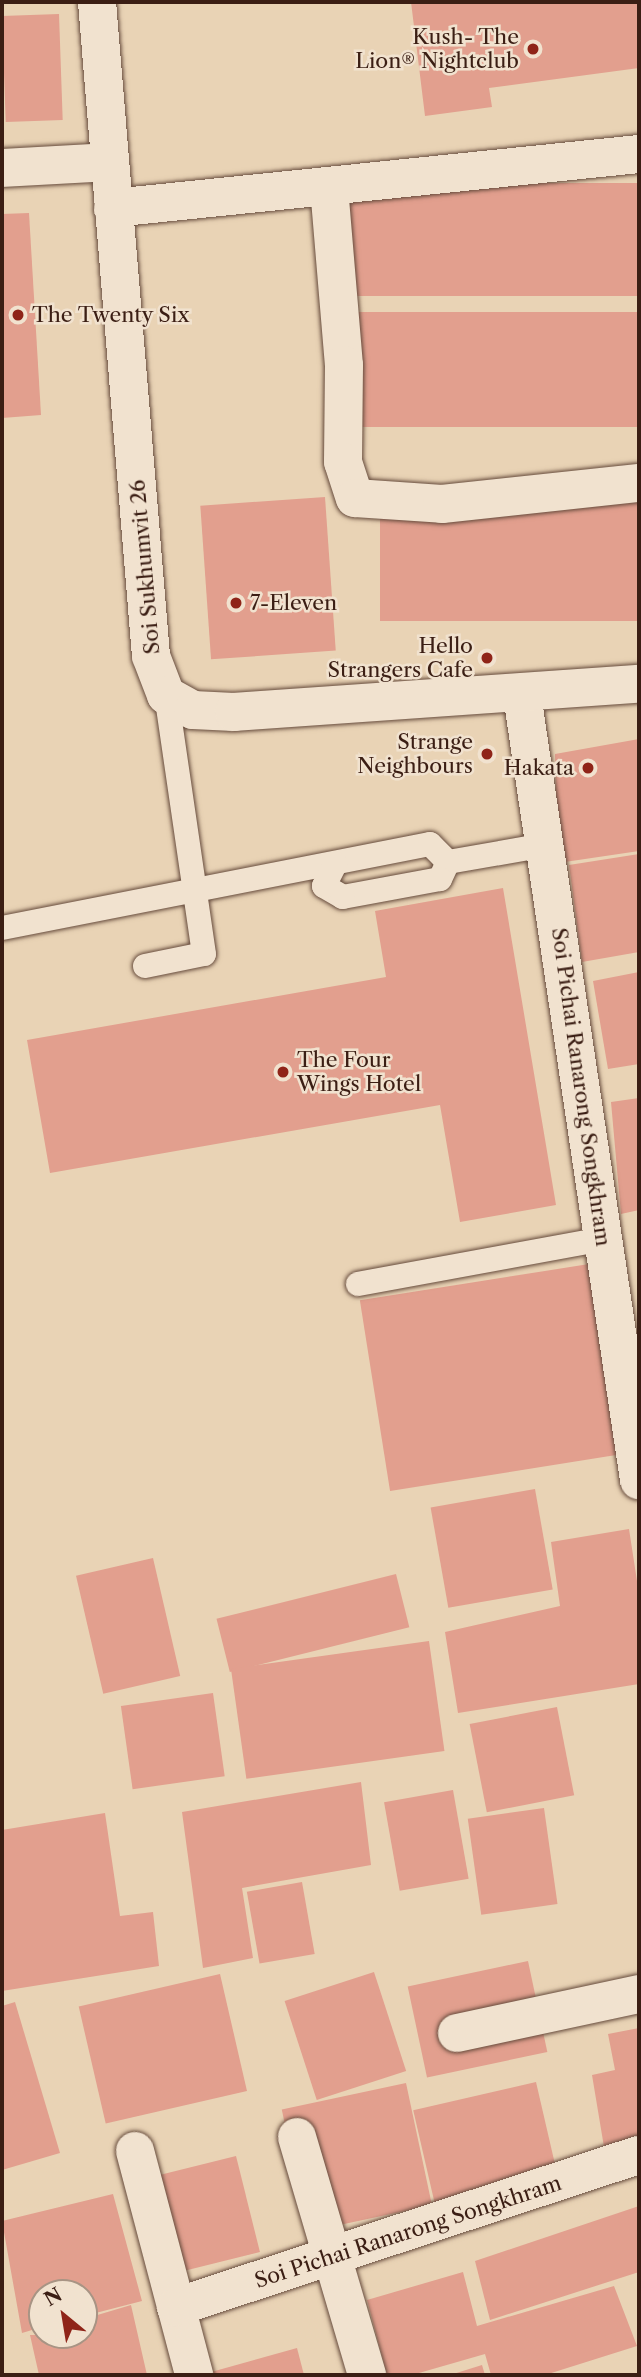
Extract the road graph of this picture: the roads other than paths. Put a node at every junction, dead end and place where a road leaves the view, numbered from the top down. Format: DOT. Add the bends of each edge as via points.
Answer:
graph roads {
  1 [pos="97,2"];
  2 [pos="639,155"];
  3 [pos="110,162"];
  4 [pos="2,168"];
  5 [pos="330,187"];
  6 [pos="113,208"];
  7 [pos="639,482"];
  8 [pos="639,684"];
  9 [pos="166,695"];
  10 [pos="522,695"];
  11 [pos="545,845"];
  12 [pos="448,862"];
  13 [pos="335,864"];
  14 [pos="195,890"];
  15 [pos="2,928"];
  16 [pos="145,966"];
  17 [pos="603,1239"];
  18 [pos="358,1284"];
  19 [pos="639,1479"];
  20 [pos="639,1994"];
  21 [pos="457,2033"];
  22 [pos="296,2137"];
  23 [pos="135,2151"];
  24 [pos="639,2155"];
  25 [pos="332,2258"];
  26 [pos="176,2307"];
  27 [pos="194,2375"];
  28 [pos="367,2375"];
  1 -- 3 [label="street, Soi Sukhumvit 26"];
  2 -- 5 [label="street"];
  3 -- 4 [label="street"];
  3 -- 6 [label="street, Soi Sukhumvit 26"];
  5 -- 6 [label="street"];
  5 -- 7 [label="street" via="344,365 343,461 355,498 442,504"];
  6 -- 9 [label="street, Soi Sukhumvit 26" via="151,656"];
  8 -- 10 [label="street"];
  9 -- 10 [label="street" via="193,710 234,712"];
  9 -- 14 [label="lane"];
  10 -- 11 [label="street, Soi Pichai Ranarong Songkhram"];
  11 -- 12 [label="lane"];
  11 -- 17 [label="street, Soi Pichai Ranarong Songkhram"];
  12 -- 13 [label="lane" via="430,844"];
  12 -- 13 [label="lane" via="440,879 343,897 324,886"];
  13 -- 14 [label="lane"];
  14 -- 15 [label="lane"];
  14 -- 16 [label="lane" via="204,954"];
  17 -- 18 [label="lane"];
  17 -- 19 [label="street, Soi Pichai Ranarong Songkhram"];
  20 -- 21 [label="street"];
  22 -- 25 [label="street"];
  23 -- 26 [label="street"];
  24 -- 25 [label="street, Soi Pichai Ranarong Songkhram"];
  25 -- 26 [label="street, Soi Pichai Ranarong Songkhram"];
  25 -- 28 [label="street"];
  26 -- 27 [label="street"];
}
